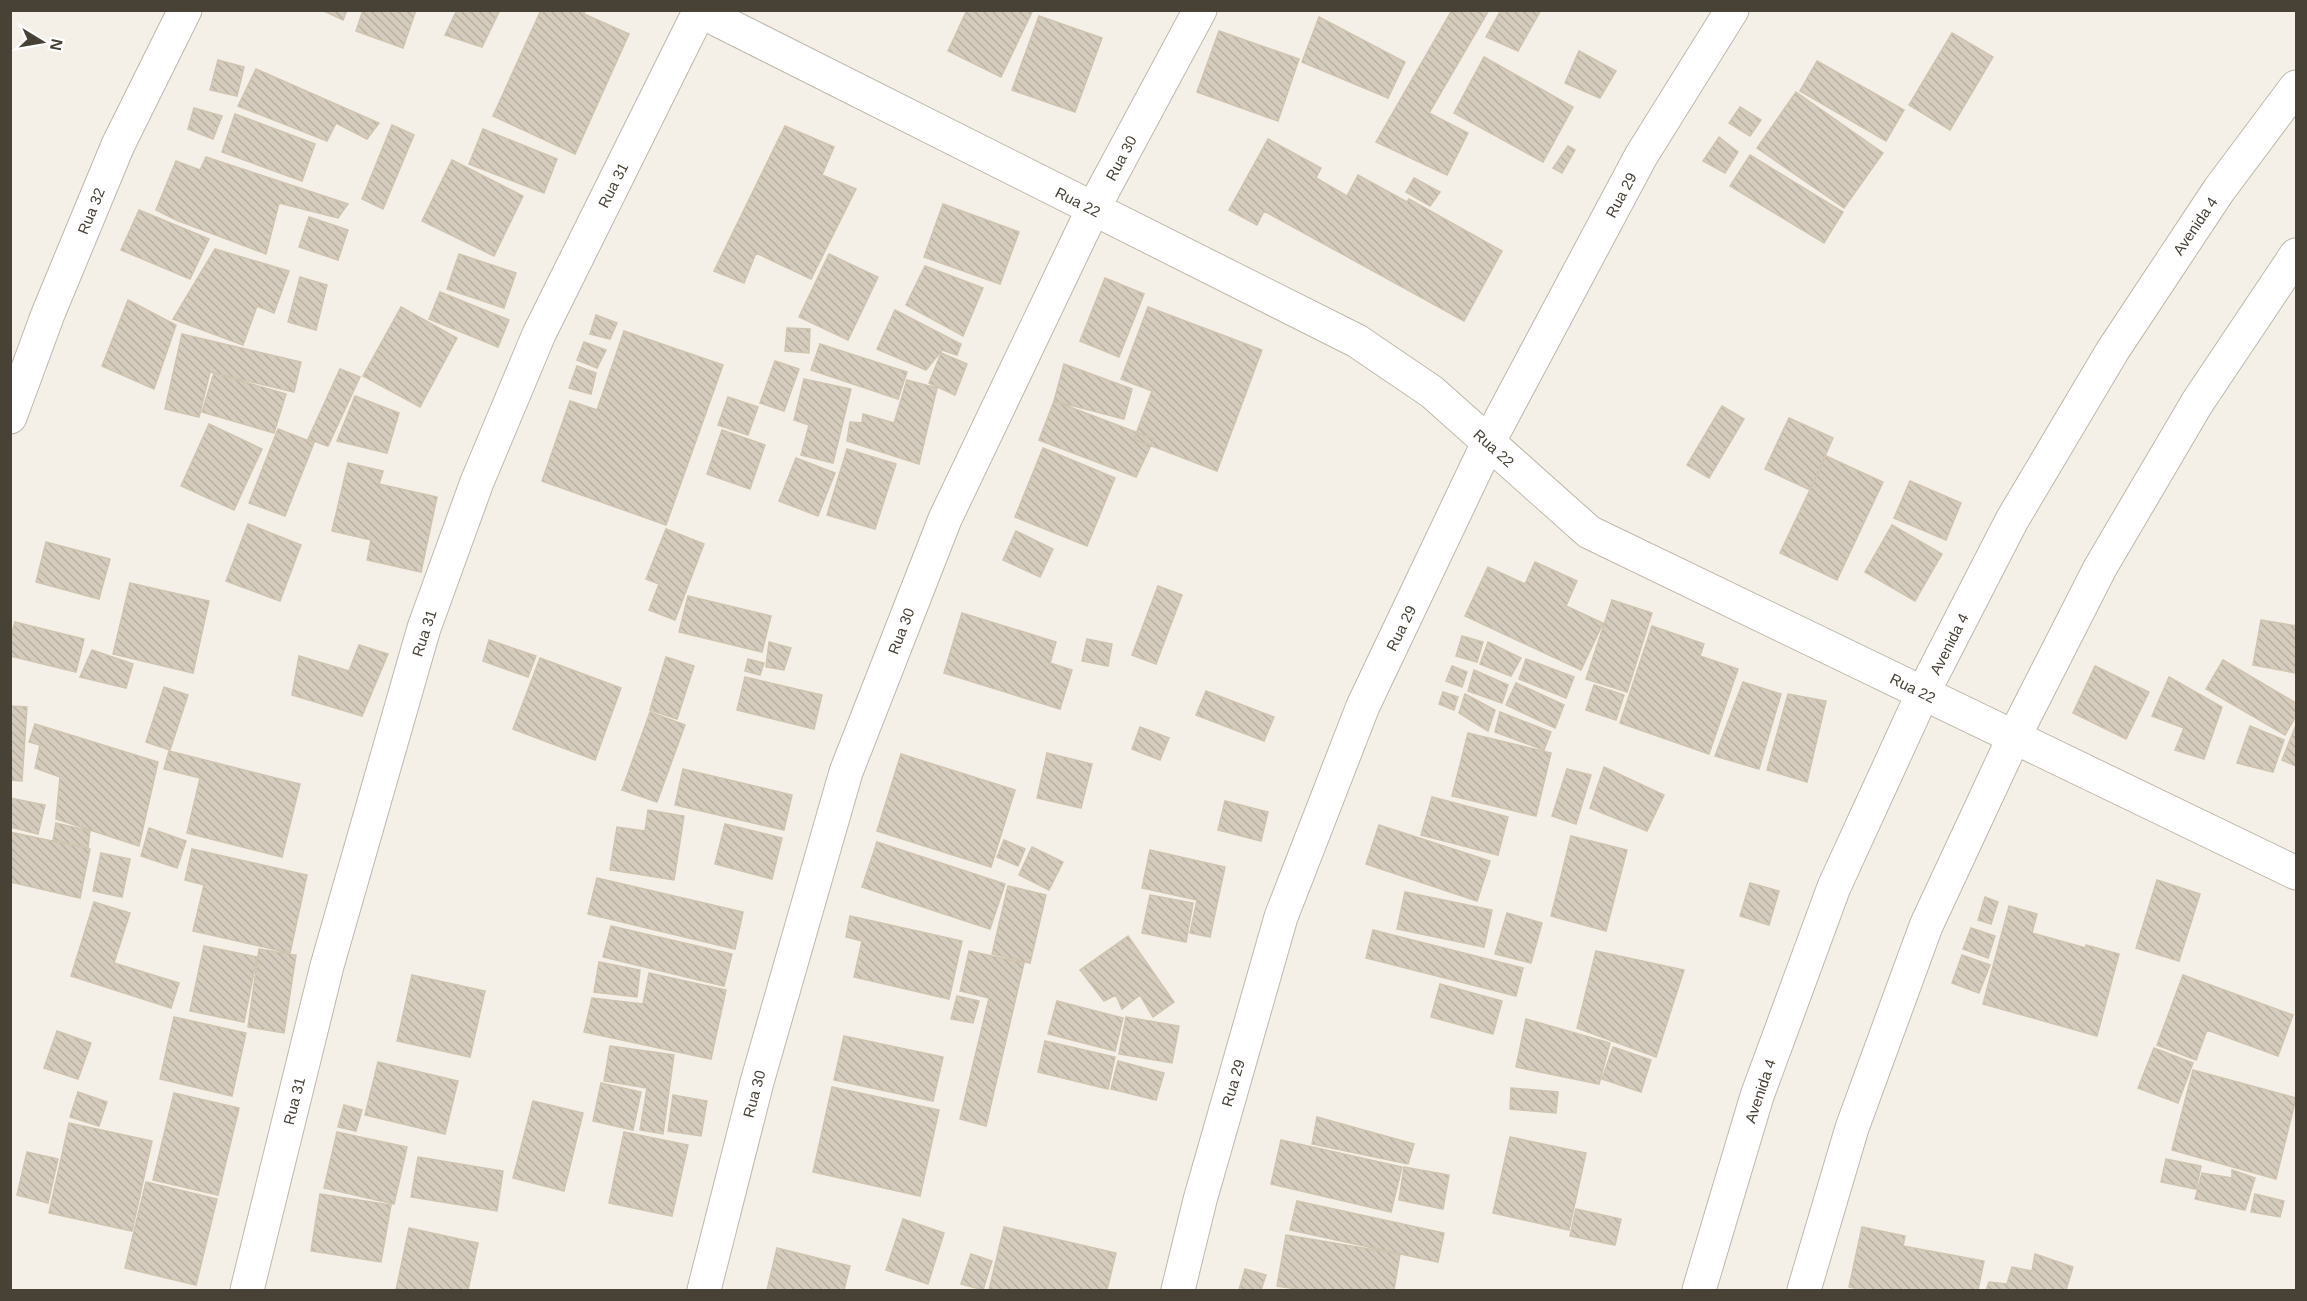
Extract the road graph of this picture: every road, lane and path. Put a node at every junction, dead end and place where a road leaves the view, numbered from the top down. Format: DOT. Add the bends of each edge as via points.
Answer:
graph roads {
  1 [pos="185,10"];
  2 [pos="1200,10"];
  3 [pos="1732,10"];
  4 [pos="699,11"];
  5 [pos="2296,87"];
  6 [pos="1093,209"];
  7 [pos="2296,255"];
  8 [pos="10,417"];
  9 [pos="1488,443"];
  10 [pos="1923,693"];
  11 [pos="2014,737"];
  12 [pos="2296,873"];
  13 [pos="247,1290"];
  14 [pos="704,1290"];
  15 [pos="1178,1290"];
  16 [pos="1699,1290"];
  17 [pos="1804,1290"];
  1 -- 8 [label="street, Rua 32" via="118,145"];
  2 -- 6 [label="street, Rua 30"];
  3 -- 9 [label="street, Rua 29" via="1641,156"];
  4 -- 6 [label="street, Rua 22"];
  4 -- 13 [label="street, Rua 31" via="538,334 477,482 424,628 327,966"];
  5 -- 10 [label="street, Avenida 4" via="2219,190 2113,350 2012,520"];
  6 -- 9 [label="street, Rua 22" via="1357,341 1432,392"];
  6 -- 14 [label="street, Rua 30" via="945,519 846,772 757,1082"];
  7 -- 11 [label="street" via="2197,403 2106,558"];
  9 -- 10 [label="street, Rua 22" via="1589,532"];
  9 -- 15 [label="street, Rua 29" via="1363,706 1281,917"];
  10 -- 11 [label="street, Rua 22"];
  10 -- 16 [label="street, Avenida 4" via="1833,887 1757,1096"];
  11 -- 12 [label="street, Rua 22"];
  11 -- 17 [label="street" via="1926,926 1852,1128"];
}
